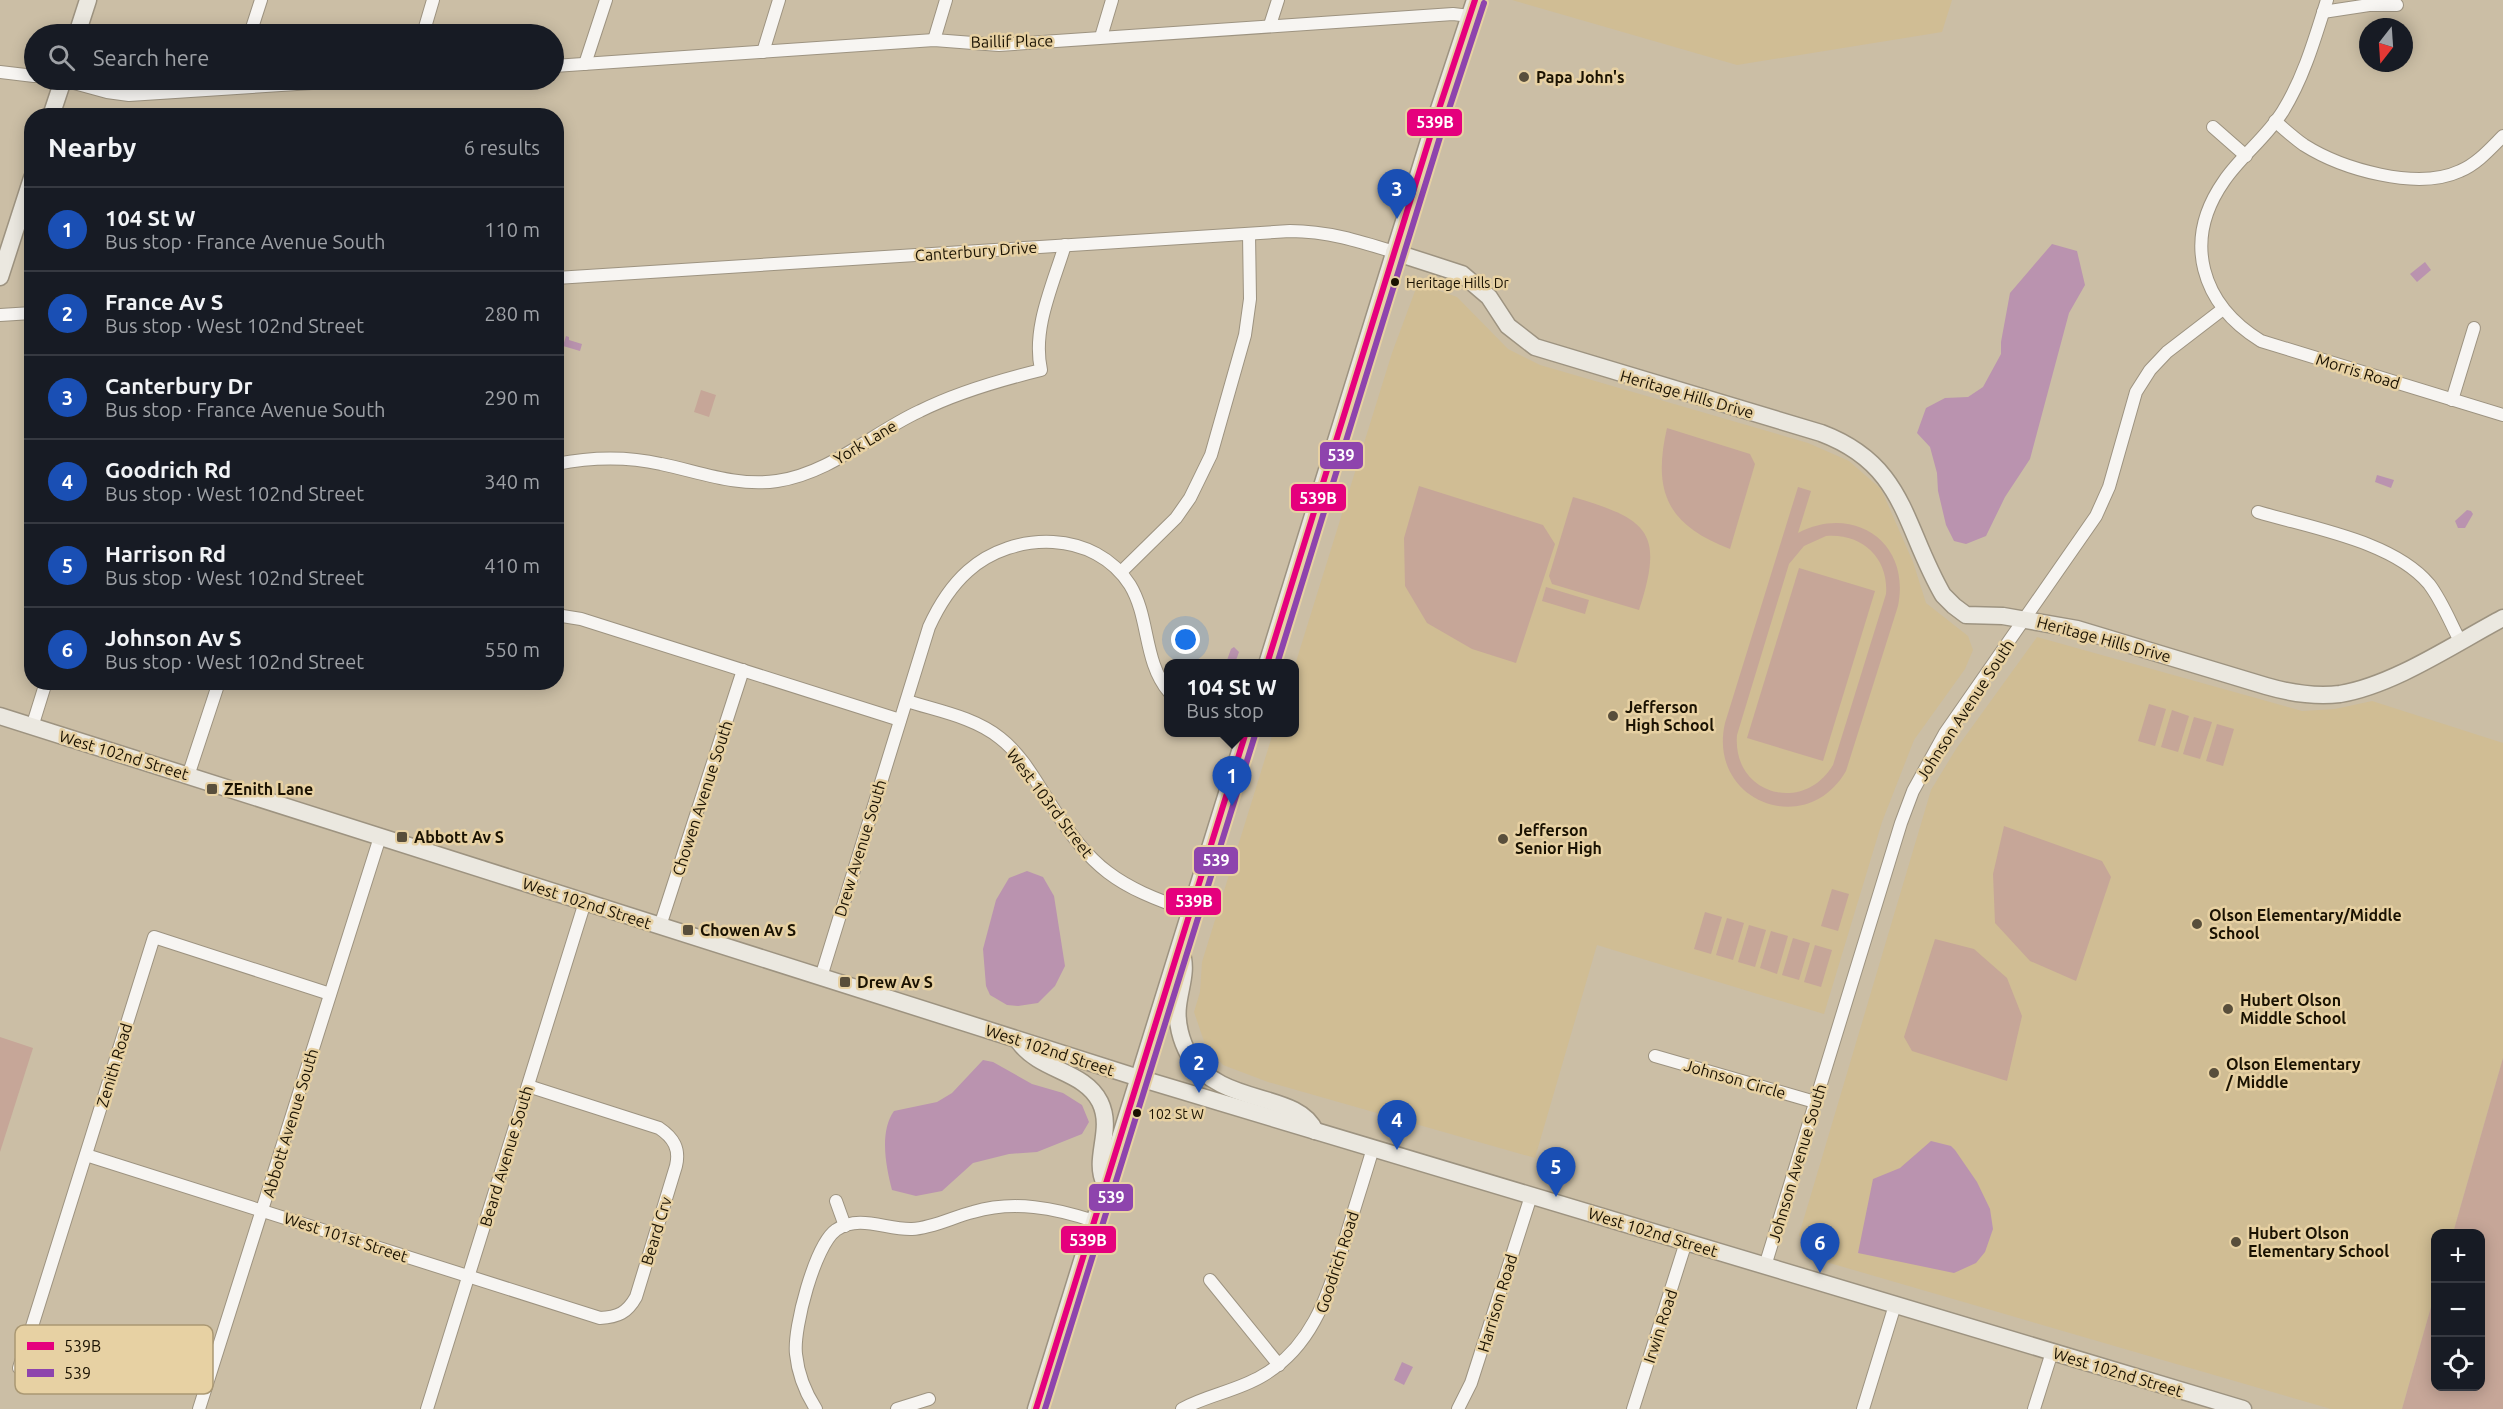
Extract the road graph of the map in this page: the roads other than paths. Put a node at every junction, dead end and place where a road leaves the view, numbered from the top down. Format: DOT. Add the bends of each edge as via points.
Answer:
graph roads {
  1 [pos="88,0"];
  2 [pos="261,0"];
  3 [pos="434,0"];
  4 [pos="606,0"];
  5 [pos="779,0"];
  6 [pos="946,0"];
  7 [pos="1112,0"];
  8 [pos="1278,0"];
  9 [pos="2397,5"];
  10 [pos="2325,6"];
  11 [pos="1472,8"];
  12 [pos="80,24"];
  13 [pos="253,24"];
  14 [pos="426,24"];
  15 [pos="1270,25"];
  16 [pos="1101,37"];
  17 [pos="934,40"];
  18 [pos="763,52"];
  19 [pos="585,64"];
  20 [pos="564,65"];
  21 [pos="0,72"];
  22 [pos="24,75"];
  23 [pos="60,90"];
  24 [pos="100,90"];
  25 [pos="177,90"];
  26 [pos="54,108"];
  27 [pos="2275,122"];
  28 [pos="2213,127"];
  29 [pos="2503,136"];
  30 [pos="2246,156"];
  31 [pos="24,203"];
  32 [pos="1249,234"];
  33 [pos="1065,245"];
  34 [pos="1394,252"];
  35 [pos="0,277"];
  36 [pos="564,277"];
  37 [pos="2223,309"];
  38 [pos="24,314"];
  39 [pos="0,315"];
  40 [pos="2474,328"];
  41 [pos="2452,400"];
  42 [pos="2503,415"];
  43 [pos="564,462"];
  44 [pos="2258,512"];
  45 [pos="1121,572"];
  46 [pos="564,616"];
  47 [pos="2503,618"];
  48 [pos="2025,619"];
  49 [pos="2460,641"];
  50 [pos="1268,659"];
  51 [pos="743,670"];
  52 [pos="1164,685"];
  53 [pos="44,690"];
  54 [pos="215,690"];
  55 [pos="907,701"];
  56 [pos="0,716"];
  57 [pos="900,720"];
  58 [pos="32,727"];
  59 [pos="1244,737"];
  60 [pos="188,776"];
  61 [pos="380,837"];
  62 [pos="585,902"];
  63 [pos="1190,911"];
  64 [pos="660,926"];
  65 [pos="1179,947"];
  66 [pos="821,977"];
  67 [pos="330,994"];
  68 [pos="1017,1039"];
  69 [pos="1655,1056"];
  70 [pos="1139,1078"];
  71 [pos="528,1086"];
  72 [pos="1815,1102"];
  73 [pos="1315,1131"];
  74 [pos="1373,1148"];
  75 [pos="86,1155"];
  76 [pos="1106,1186"];
  77 [pos="1531,1196"];
  78 [pos="836,1201"];
  79 [pos="262,1210"];
  80 [pos="1094,1221"];
  81 [pos="845,1226"];
  82 [pos="1686,1242"];
  83 [pos="1765,1266"];
  84 [pos="469,1276"];
  85 [pos="1210,1280"];
  86 [pos="1895,1305"];
  87 [pos="33,1325"];
  88 [pos="2052,1352"];
  89 [pos="213,1365"];
  90 [pos="1278,1365"];
  91 [pos="204,1394"];
  92 [pos="929,1399"];
  93 [pos="199,1409"];
  94 [pos="427,1409"];
  95 [pos="816,1409"];
  96 [pos="897,1409"];
  97 [pos="1036,1409"];
  98 [pos="1182,1409"];
  99 [pos="1458,1409"];
  100 [pos="1633,1409"];
  101 [pos="1863,1409"];
  102 [pos="2034,1409"];
  103 [pos="2242,1409"];
  1 -- 12 [label="street"];
  2 -- 13 [label="street"];
  3 -- 14 [label="street"];
  4 -- 19 [label="street"];
  5 -- 18 [label="street"];
  6 -- 17 [label="street"];
  7 -- 16 [label="street"];
  8 -- 15 [label="street"];
  9 -- 10 [label="street"];
  10 -- 27 [label="street, Morris Road" via="2299,81"];
  11 -- 15 [label="street, Baillif Place" via="1453,14"];
  11 -- 34 [label="street"];
  15 -- 16 [label="street, Baillif Place"];
  16 -- 17 [label="street, Baillif Place" via="999,45"];
  17 -- 18 [label="street, Baillif Place"];
  18 -- 19 [label="street, Baillif Place"];
  19 -- 20 [label="street, Baillif Place"];
  21 -- 22 [label="street"];
  23 -- 26 [label="street"];
  24 -- 25 [label="street" via="129,95"];
  27 -- 29 [label="street" via="2331,159 2405,178 2458,172 2472,166"];
  27 -- 30 [label="street, Morris Road"];
  28 -- 30 [label="street"];
  30 -- 37 [label="street, Morris Road" via="2215,195 2202,233 2205,273"];
  31 -- 35 [label="street"];
  32 -- 33 [label="street, Canterbury Drive"];
  32 -- 34 [label="street, Canterbury Drive" via="1313,231"];
  32 -- 45 [label="street" via="1250,298 1245,335 1211,455 1176,518"];
  33 -- 36 [label="street, Canterbury Drive"];
  33 -- 43 [label="street, York Lane" via="1040,330 1041,370 920,411 827,465 778,481 750,483 616,458"];
  34 -- 48 [label="street, Heritage Hills Drive" via="1462,274 1490,297 1508,326 1535,347 1842,441 1879,468 1892,487 1935,581 1954,606 1966,615"];
  34 -- 50 [label="street"];
  37 -- 41 [label="street, Morris Road" via="2261,341"];
  37 -- 48 [label="street, Johnson Avenue South" via="2150,370 2136,392 2109,487 2096,516"];
  38 -- 39 [label="street"];
  40 -- 41 [label="street"];
  41 -- 42 [label="street, Morris Road"];
  44 -- 49 [label="street" via="2394,555 2430,585"];
  45 -- 52 [label="street" via="1139,606 1156,673"];
  45 -- 55 [label="street" via="1086,548 1059,542 1012,546 990,556 970,569 939,606"];
  46 -- 51 [label="street"];
  47 -- 49 [label="street, Heritage Hills Drive"];
  48 -- 49 [label="street, Heritage Hills Drive" via="2077,629 2290,693 2315,695 2340,694 2381,682"];
  48 -- 72 [label="street, Johnson Avenue South" via="1946,733 1912,791"];
  51 -- 57 [label="street"];
  51 -- 64 [label="street, Chowen Avenue South"];
  53 -- 58 [label="street"];
  54 -- 60 [label="street"];
  55 -- 57 [label="street, Drew Avenue South"];
  55 -- 63 [label="street, West 103rd Street" via="958,716 1000,738 1017,755 1065,827 1096,864 1136,891"];
  56 -- 58 [label="street, West 102nd Street"];
  57 -- 66 [label="street, Drew Avenue South"];
  58 -- 60 [label="street, West 102nd Street"];
  59 -- 63 [label="street"];
  60 -- 61 [label="street, West 102nd Street"];
  61 -- 62 [label="street, West 102nd Street"];
  61 -- 67 [label="street, Abbott Avenue South"];
  62 -- 64 [label="street, West 102nd Street"];
  62 -- 71 [label="street, Beard Avenue South"];
  63 -- 65 [label="street"];
  64 -- 66 [label="street, West 102nd Street"];
  65 -- 70 [label="street"];
  65 -- 73 [label="street" via="1184,963 1177,1014 1192,1060 1202,1072 1231,1090 1304,1114"];
  66 -- 68 [label="street, West 102nd Street"];
  67 -- 75 [label="street, Zenith Road" via="154,937"];
  67 -- 79 [label="street, Abbott Avenue South"];
  68 -- 70 [label="street, West 102nd Street"];
  68 -- 76 [label="street" via="1040,1062 1086,1085 1099,1101 1106,1132 1100,1172"];
  69 -- 72 [label="street, Johnson Circle"];
  70 -- 73 [label="street, West 102nd Street"];
  70 -- 76 [label="street"];
  71 -- 84 [label="street, Beard Avenue South"];
  71 -- 84 [label="street, Beard Crv" via="659,1128 675,1143 676,1166 636,1297 622,1314 600,1318"];
  72 -- 83 [label="street, Johnson Avenue South"];
  73 -- 74 [label="street, West 102nd Street"];
  74 -- 77 [label="street, West 102nd Street"];
  74 -- 90 [label="street, Goodrich Road" via="1321,1312 1302,1342"];
  75 -- 79 [label="street, West 101st Street"];
  75 -- 87 [label="street, Zenith Road"];
  76 -- 80 [label="street"];
  77 -- 82 [label="street, West 102nd Street"];
  77 -- 99 [label="street, Harrison Road" via="1471,1383"];
  78 -- 81 [label="street"];
  79 -- 84 [label="street, West 101st Street"];
  79 -- 89 [label="street, Abbott Avenue South"];
  80 -- 81 [label="street" via="1022,1206 974,1211 912,1229 859,1222"];
  80 -- 97 [label="street"];
  81 -- 95 [label="street" via="831,1235 820,1250 796,1332 798,1371"];
  82 -- 83 [label="street, West 102nd Street"];
  82 -- 100 [label="street, Irwin Road"];
  83 -- 86 [label="street, West 102nd Street"];
  84 -- 94 [label="street, Beard Avenue South"];
  85 -- 90 [label="street"];
  86 -- 88 [label="street, West 102nd Street"];
  86 -- 101 [label="street"];
  88 -- 102 [label="street"];
  88 -- 103 [label="street, West 102nd Street"];
  90 -- 98 [label="street, Goodrich Road" via="1262,1377"];
  91 -- 93 [label="street, Abbott Avenue South"];
  92 -- 96 [label="street"];
}
